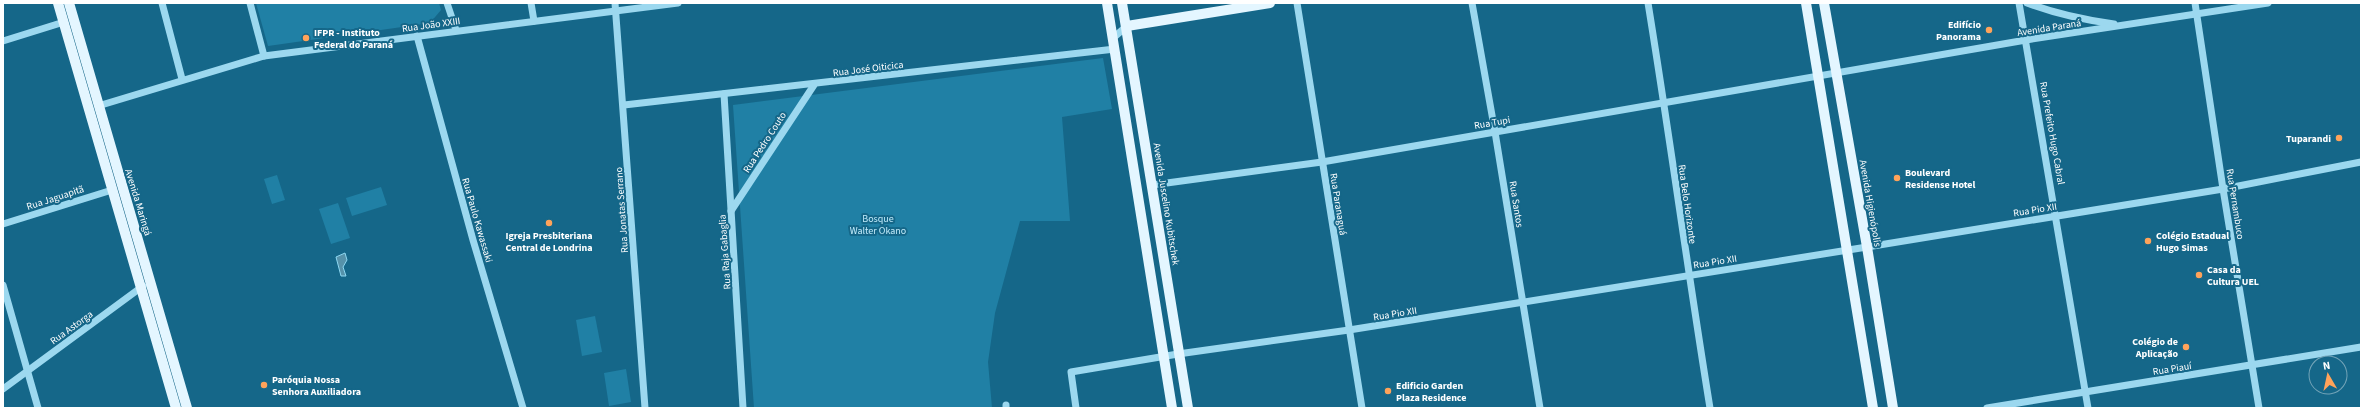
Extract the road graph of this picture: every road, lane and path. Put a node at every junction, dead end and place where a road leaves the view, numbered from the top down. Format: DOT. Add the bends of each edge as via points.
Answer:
graph roads {
  1 [pos="58,3"];
  2 [pos="69,3"];
  3 [pos="162,3"];
  4 [pos="250,3"];
  5 [pos="447,3"];
  6 [pos="532,3"];
  7 [pos="615,3"];
  8 [pos="678,3"];
  9 [pos="1107,3"];
  10 [pos="1122,3"];
  11 [pos="1270,3"];
  12 [pos="1297,3"];
  13 [pos="1472,3"];
  14 [pos="1648,3"];
  15 [pos="1806,3"];
  16 [pos="1824,3"];
  17 [pos="2019,3"];
  18 [pos="2027,3"];
  19 [pos="2195,3"];
  20 [pos="2268,3"];
  21 [pos="616,11"];
  22 [pos="2197,14"];
  23 [pos="534,21"];
  24 [pos="64,22"];
  25 [pos="1127,26"];
  26 [pos="2122,26"];
  27 [pos="456,30"];
  28 [pos="417,36"];
  29 [pos="1113,38"];
  30 [pos="2026,40"];
  31 [pos="3,41"];
  32 [pos="1115,50"];
  33 [pos="264,56"];
  34 [pos="1835,73"];
  35 [pos="1818,76"];
  36 [pos="182,79"];
  37 [pos="814,85"];
  38 [pos="724,94"];
  39 [pos="1664,101"];
  40 [pos="624,105"];
  41 [pos="98,106"];
  42 [pos="1496,132"];
  43 [pos="1322,162"];
  44 [pos="2361,162"];
  45 [pos="1152,185"];
  46 [pos="2223,189"];
  47 [pos="112,190"];
  48 [pos="731,211"];
  49 [pos="2056,215"];
  50 [pos="3,224"];
  51 [pos="1867,247"];
  52 [pos="1847,250"];
  53 [pos="1688,275"];
  54 [pos="150,282"];
  55 [pos="3,285"];
  56 [pos="141,288"];
  57 [pos="1523,302"];
  58 [pos="1349,330"];
  59 [pos="2361,347"];
  60 [pos="1178,354"];
  61 [pos="1164,356"];
  62 [pos="2253,365"];
  63 [pos="28,371"];
  64 [pos="3,389"];
  65 [pos="2086,392"];
  66 [pos="38,408"];
  67 [pos="176,408"];
  68 [pos="187,408"];
  69 [pos="523,408"];
  70 [pos="645,408"];
  71 [pos="743,408"];
  72 [pos="1076,408"];
  73 [pos="1172,408"];
  74 [pos="1188,408"];
  75 [pos="1362,408"];
  76 [pos="1540,408"];
  77 [pos="1710,408"];
  78 [pos="1873,408"];
  79 [pos="1892,408"];
  80 [pos="1987,408"];
  81 [pos="2088,408"];
  82 [pos="2259,408"];
  1 -- 24 [label="main road"];
  2 -- 41 [label="main road, Avenida Maringá"];
  3 -- 36 [label="street"];
  4 -- 33 [label="street"];
  5 -- 27 [label="street"];
  6 -- 23 [label="street"];
  7 -- 21 [label="street, Rua Jonatas Serrano"];
  8 -- 21 [label="street, Rua João XXIII"];
  9 -- 29 [label="main road"];
  10 -- 25 [label="main road, Avenida Juscelino Kubitschek"];
  11 -- 25 [label="main road"];
  12 -- 43 [label="street, Rua Paranaguá"];
  13 -- 42 [label="street, Rua Santos"];
  14 -- 39 [label="street, Rua Belo Horizonte"];
  15 -- 35 [label="main road"];
  16 -- 34 [label="main road, Avenida Higienópolis"];
  17 -- 30 [label="street, Rua Prefeito Hugo Cabral"];
  18 -- 26 [label="street" via="2081,20"];
  19 -- 22 [label="street, Rua Pernambuco"];
  20 -- 22 [label="street, Avenida Paraná"];
  21 -- 23 [label="street, Rua João XXIII"];
  21 -- 40 [label="street, Rua Jonatas Serrano"];
  22 -- 26 [label="street, Avenida Paraná"];
  22 -- 46 [label="street, Rua Pernambuco"];
  23 -- 27 [label="street, Rua João XXIII"];
  24 -- 31 [label="street"];
  24 -- 47 [label="main road"];
  25 -- 29 [label="street"];
  25 -- 45 [label="main road, Avenida Juscelino Kubitschek"];
  26 -- 30 [label="street, Avenida Paraná"];
  27 -- 28 [label="street, Rua João XXIII"];
  28 -- 33 [label="street, Rua João XXIII"];
  28 -- 69 [label="street, Rua Paulo Kawassaki" via="473,240"];
  29 -- 32 [label="main road"];
  30 -- 34 [label="street, Avenida Paraná"];
  30 -- 49 [label="street, Rua Prefeito Hugo Cabral"];
  32 -- 37 [label="street, Rua José Oiticica"];
  32 -- 61 [label="main road"];
  33 -- 36 [label="street, Rua João XXIII"];
  34 -- 35 [label="street, Rua Tupi"];
  34 -- 51 [label="main road, Avenida Higienópolis"];
  35 -- 39 [label="street, Rua Tupi"];
  35 -- 52 [label="main road"];
  36 -- 41 [label="street, Rua João XXIII"];
  37 -- 38 [label="street, Rua José Oiticica"];
  37 -- 48 [label="street, Rua Pedro Couto"];
  38 -- 40 [label="street, Rua José Oiticica"];
  38 -- 48 [label="street, Rua Raja Gabaglia"];
  39 -- 42 [label="street, Rua Tupi"];
  39 -- 53 [label="street, Rua Belo Horizonte"];
  40 -- 70 [label="street, Rua Jonatas Serrano"];
  41 -- 54 [label="main road, Avenida Maringá"];
  42 -- 43 [label="street, Rua Tupi"];
  42 -- 57 [label="street, Rua Santos"];
  43 -- 45 [label="street, Rua Tupi"];
  43 -- 58 [label="street, Rua Paranaguá"];
  44 -- 46 [label="street, Rua Pio XII"];
  45 -- 60 [label="main road, Avenida Juscelino Kubitschek"];
  46 -- 49 [label="street, Rua Pio XII"];
  46 -- 62 [label="street, Rua Pernambuco"];
  47 -- 50 [label="street, Rua Jaguapitã"];
  47 -- 56 [label="main road"];
  48 -- 71 [label="street, Rua Raja Gabaglia"];
  49 -- 51 [label="street, Rua Pio XII"];
  49 -- 65 [label="street, Rua Prefeito Hugo Cabral"];
  51 -- 52 [label="street, Rua Pio XII"];
  51 -- 79 [label="main road, Avenida Higienópolis"];
  52 -- 53 [label="street, Rua Pio XII"];
  52 -- 78 [label="main road"];
  53 -- 57 [label="street, Rua Pio XII"];
  53 -- 77 [label="street, Rua Belo Horizonte"];
  54 -- 56 [label="street, Rua Astorga"];
  54 -- 68 [label="main road, Avenida Maringá"];
  55 -- 63 [label="street"];
  56 -- 63 [label="street, Rua Astorga"];
  56 -- 67 [label="main road"];
  57 -- 58 [label="street, Rua Pio XII"];
  57 -- 76 [label="street, Rua Santos"];
  58 -- 60 [label="street, Rua Pio XII"];
  58 -- 75 [label="street, Rua Paranaguá"];
  59 -- 62 [label="street, Rua Piauí"];
  60 -- 61 [label="street, Rua Pio XII"];
  60 -- 74 [label="main road, Avenida Juscelino Kubitschek"];
  61 -- 72 [label="street, Rua Pio XII" via="1071,372"];
  61 -- 73 [label="main road"];
  62 -- 65 [label="street, Rua Piauí"];
  62 -- 82 [label="street, Rua Pernambuco"];
  63 -- 64 [label="street, Rua Astorga"];
  63 -- 66 [label="street"];
  65 -- 80 [label="street, Rua Piauí"];
  65 -- 81 [label="street, Rua Prefeito Hugo Cabral"];
}
